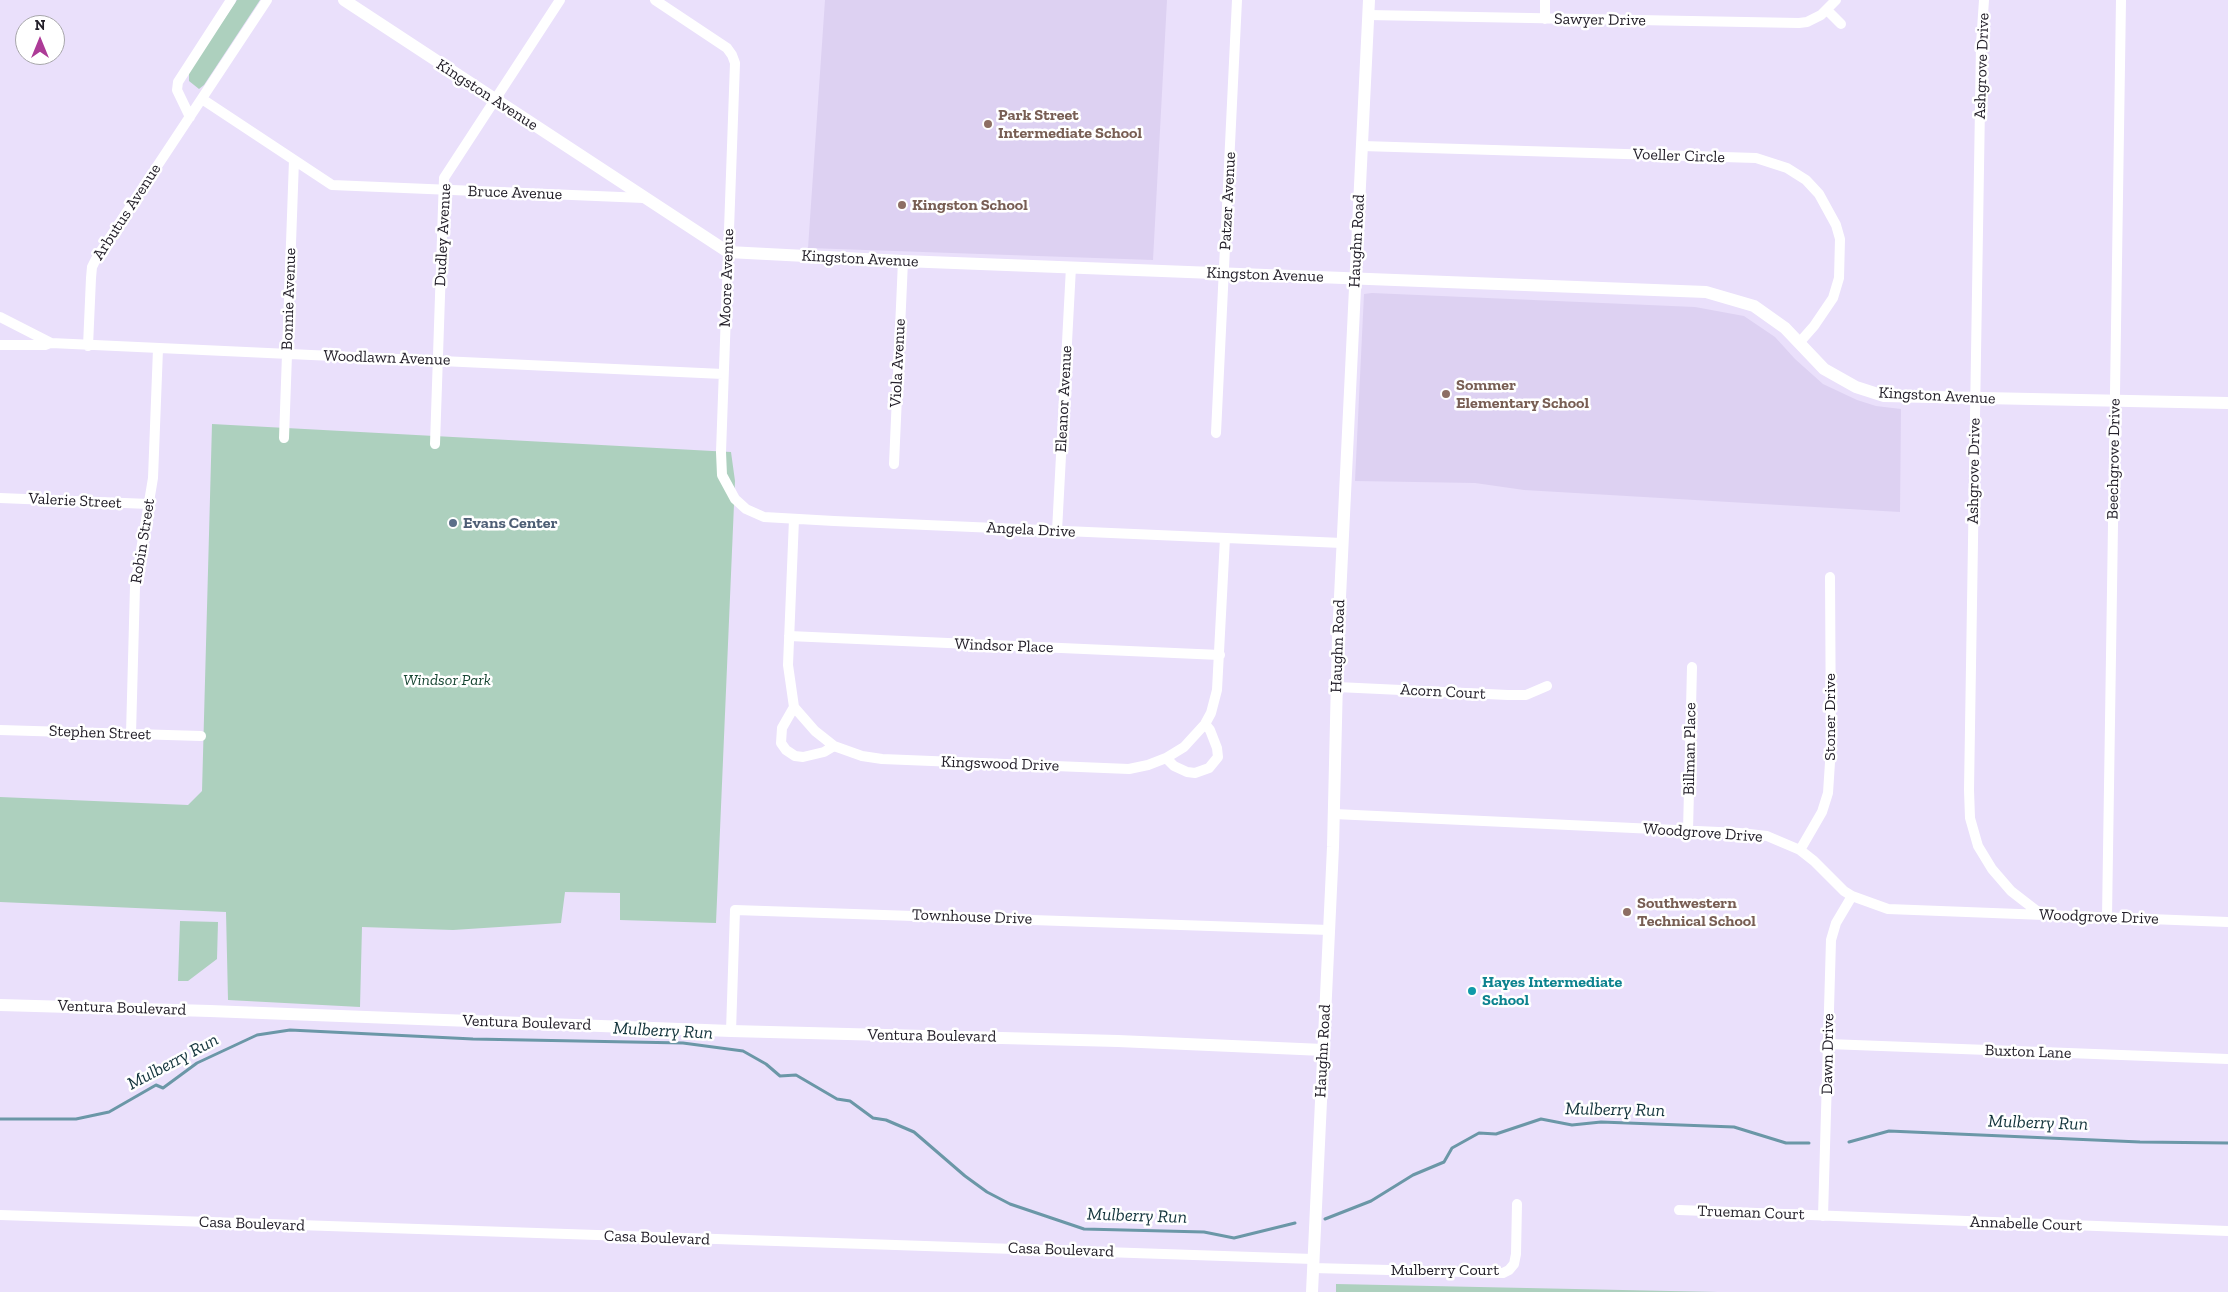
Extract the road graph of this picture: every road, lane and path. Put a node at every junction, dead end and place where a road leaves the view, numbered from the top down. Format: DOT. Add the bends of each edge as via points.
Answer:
graph roads {
  1 [pos="231,0"];
  2 [pos="267,0"];
  3 [pos="344,0"];
  4 [pos="560,0"];
  5 [pos="655,0"];
  6 [pos="1237,0"];
  7 [pos="1369,0"];
  8 [pos="1545,0"];
  9 [pos="1836,0"];
  10 [pos="1984,0"];
  11 [pos="2121,0"];
  12 [pos="1827,10"];
  13 [pos="1368,15"];
  14 [pos="1545,19"];
  15 [pos="1841,24"];
  16 [pos="202,99"];
  17 [pos="496,100"];
  18 [pos="190,117"];
  19 [pos="1362,146"];
  20 [pos="294,160"];
  21 [pos="444,190"];
  22 [pos="644,198"];
  23 [pos="728,252"];
  24 [pos="903,261"];
  25 [pos="1070,267"];
  26 [pos="1224,274"];
  27 [pos="1355,279"];
  28 [pos="0,317"];
  29 [pos="51,343"];
  30 [pos="1800,343"];
  31 [pos="0,345"];
  32 [pos="88,346"];
  33 [pos="158,349"];
  34 [pos="287,354"];
  35 [pos="438,360"];
  36 [pos="723,374"];
  37 [pos="1975,399"];
  38 [pos="2115,401"];
  39 [pos="2228,403"];
  40 [pos="1216,433"];
  41 [pos="284,438"];
  42 [pos="435,444"];
  43 [pos="894,464"];
  44 [pos="729,491"];
  45 [pos="0,498"];
  46 [pos="149,504"];
  47 [pos="794,519"];
  48 [pos="1057,531"];
  49 [pos="1225,538"];
  50 [pos="1342,543"];
  51 [pos="1830,577"];
  52 [pos="789,636"];
  53 [pos="1220,655"];
  54 [pos="1692,667"];
  55 [pos="1547,686"];
  56 [pos="1336,687"];
  57 [pos="794,707"];
  58 [pos="1205,724"];
  59 [pos="0,730"];
  60 [pos="131,734"];
  61 [pos="201,736"];
  62 [pos="834,746"];
  63 [pos="1166,758"];
  64 [pos="1334,814"];
  65 [pos="1688,831"];
  66 [pos="1800,850"];
  67 [pos="1852,896"];
  68 [pos="2042,915"];
  69 [pos="2107,917"];
  70 [pos="2228,922"];
  71 [pos="1329,930"];
  72 [pos="0,1005"];
  73 [pos="730,1031"];
  74 [pos="1828,1044"];
  75 [pos="1324,1050"];
  76 [pos="2228,1059"];
  77 [pos="1517,1204"];
  78 [pos="1679,1210"];
  79 [pos="0,1215"];
  80 [pos="1823,1216"];
  81 [pos="2228,1231"];
  82 [pos="1313,1264"];
  83 [pos="1312,1292"];
  1 -- 18 [label="street" via="178,82 178,93"];
  2 -- 16 [label="street, Arbutus Avenue"];
  3 -- 17 [label="street, Kingston Avenue"];
  4 -- 17 [label="street, Dudley Avenue"];
  5 -- 23 [label="street, Moore Avenue" via="727,48 732,55"];
  6 -- 26 [label="street, Patzer Avenue"];
  7 -- 13 [label="street, Haughn Road"];
  8 -- 14 [label="street"];
  9 -- 12 [label="street, Sawyer Drive"];
  10 -- 37 [label="street, Ashgrove Drive" via="1980,44"];
  11 -- 38 [label="street, Beechgrove Drive"];
  12 -- 14 [label="street, Sawyer Drive" via="1814,20 1799,24"];
  12 -- 15 [label="street"];
  13 -- 14 [label="street, Sawyer Drive"];
  13 -- 19 [label="street, Haughn Road"];
  16 -- 18 [label="street, Arbutus Avenue"];
  16 -- 20 [label="street, Bruce Avenue"];
  17 -- 21 [label="street, Dudley Avenue" via="444,178"];
  17 -- 22 [label="street, Kingston Avenue"];
  18 -- 32 [label="street, Arbutus Avenue" via="92,267"];
  19 -- 27 [label="street, Haughn Road"];
  19 -- 30 [label="street, Voeller Circle" via="1756,158 1787,168 1806,180 1819,194 1840,239 1838,278 1833,298"];
  20 -- 21 [label="street, Bruce Avenue" via="324,180 342,186"];
  20 -- 34 [label="street, Bonnie Avenue"];
  21 -- 22 [label="street, Bruce Avenue"];
  21 -- 35 [label="street, Dudley Avenue"];
  22 -- 23 [label="street, Kingston Avenue"];
  23 -- 24 [label="street, Kingston Avenue"];
  23 -- 36 [label="street, Moore Avenue"];
  24 -- 25 [label="street, Kingston Avenue"];
  24 -- 43 [label="street, Viola Avenue"];
  25 -- 26 [label="street, Kingston Avenue"];
  25 -- 48 [label="street, Eleanor Avenue"];
  26 -- 27 [label="street, Kingston Avenue"];
  26 -- 40 [label="street, Patzer Avenue"];
  27 -- 30 [label="street, Kingston Avenue" via="1706,292 1754,306"];
  27 -- 50 [label="street, Haughn Road"];
  28 -- 29 [label="street, Woodlawn Avenue"];
  29 -- 31 [label="street, Woodlawn Avenue"];
  29 -- 32 [label="street, Woodlawn Avenue"];
  30 -- 37 [label="street, Kingston Avenue" via="1824,369 1868,392 1905,398"];
  32 -- 33 [label="street, Woodlawn Avenue"];
  33 -- 34 [label="street, Woodlawn Avenue"];
  33 -- 46 [label="street, Robin Street"];
  34 -- 35 [label="street, Woodlawn Avenue"];
  34 -- 41 [label="street, Bonnie Avenue"];
  35 -- 36 [label="street, Woodlawn Avenue"];
  35 -- 42 [label="street, Dudley Avenue"];
  36 -- 44 [label="street, Moore Avenue" via="722,476"];
  37 -- 38 [label="street, Kingston Avenue"];
  37 -- 68 [label="street, Ashgrove Drive" via="1970,818 1978,846 1992,870 2011,891"];
  38 -- 39 [label="street, Kingston Avenue"];
  38 -- 69 [label="street, Beechgrove Drive"];
  44 -- 47 [label="street, Angela Drive" via="755,514"];
  45 -- 46 [label="street, Valerie Street"];
  46 -- 60 [label="street, Robin Street" via="135,586"];
  47 -- 48 [label="street, Angela Drive"];
  47 -- 52 [label="street"];
  48 -- 49 [label="street, Angela Drive"];
  49 -- 50 [label="street, Angela Drive"];
  49 -- 53 [label="street, Kingswood Drive"];
  50 -- 56 [label="street, Haughn Road"];
  51 -- 66 [label="street, Stoner Drive" via="1828,793 1822,812"];
  52 -- 53 [label="street, Windsor Place"];
  52 -- 57 [label="street" via="788,665"];
  53 -- 58 [label="street, Kingswood Drive" via="1217,690"];
  54 -- 65 [label="street, Billman Place"];
  55 -- 56 [label="street, Acorn Court" via="1526,695"];
  56 -- 64 [label="street, Haughn Road"];
  57 -- 62 [label="street, Kingswood Drive" via="815,731"];
  57 -- 62 [label="street" via="782,728 782,743 786,750 795,756 810,756"];
  58 -- 63 [label="street, Kingswood Drive" via="1184,747"];
  58 -- 63 [label="street" via="1218,757 1209,768 1187,772"];
  59 -- 60 [label="street, Stephen Street"];
  60 -- 61 [label="street, Stephen Street"];
  62 -- 63 [label="street, Kingswood Drive" via="882,759 1109,769 1138,767"];
  64 -- 65 [label="street, Woodgrove Drive"];
  64 -- 71 [label="street, Haughn Road"];
  65 -- 66 [label="street, Woodgrove Drive" via="1767,836"];
  66 -- 67 [label="street, Woodgrove Drive"];
  67 -- 68 [label="street, Woodgrove Drive" via="1900,911"];
  67 -- 74 [label="street, Dawn Drive" via="1836,923 1831,940"];
  68 -- 69 [label="street, Woodgrove Drive"];
  69 -- 70 [label="street, Woodgrove Drive"];
  71 -- 73 [label="street, Townhouse Drive" via="734,910"];
  71 -- 75 [label="street, Haughn Road"];
  72 -- 73 [label="street, Ventura Boulevard"];
  73 -- 75 [label="street, Ventura Boulevard"];
  74 -- 76 [label="street, Buxton Lane"];
  74 -- 80 [label="street, Dawn Drive"];
  75 -- 82 [label="street, Haughn Road"];
  77 -- 82 [label="street, Mulberry Court" via="1514,1264 1502,1273"];
  78 -- 80 [label="street, Trueman Court"];
  79 -- 82 [label="street, Casa Boulevard"];
  80 -- 81 [label="street, Annabelle Court"];
  82 -- 83 [label="street, Haughn Road"];
}
